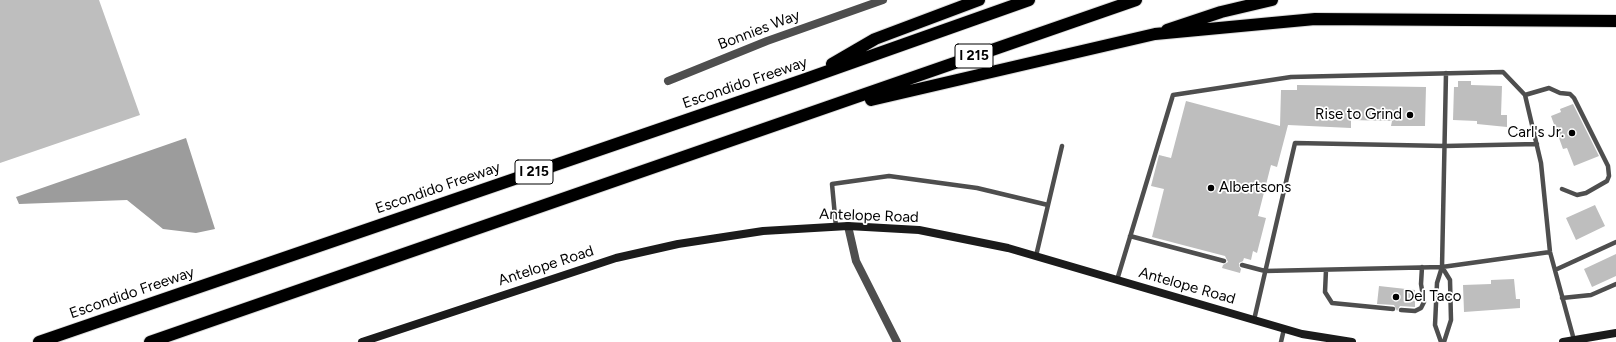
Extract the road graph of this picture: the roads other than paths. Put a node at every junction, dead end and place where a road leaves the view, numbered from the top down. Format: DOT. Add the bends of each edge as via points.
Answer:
graph roads {
  1 [pos="883,0"];
  2 [pos="979,0"];
  3 [pos="1028,0"];
  4 [pos="1136,0"];
  5 [pos="1272,0"];
  6 [pos="1616,21"];
  7 [pos="1154,34"];
  8 [pos="1446,73"];
  9 [pos="803,80"];
  10 [pos="668,81"];
  11 [pos="1525,95"];
  12 [pos="813,113"];
  13 [pos="1537,144"];
  14 [pos="1062,146"];
  15 [pos="1445,146"];
  16 [pos="1562,189"];
  17 [pos="1048,205"];
  18 [pos="848,226"];
  19 [pos="836,227"];
  20 [pos="1130,236"];
  21 [pos="1616,242"];
  22 [pos="1550,252"];
  23 [pos="1036,256"];
  24 [pos="1224,261"];
  25 [pos="1242,265"];
  26 [pos="1442,267"];
  27 [pos="1422,268"];
  28 [pos="1326,270"];
  29 [pos="1555,270"];
  30 [pos="1266,271"];
  31 [pos="1117,280"];
  32 [pos="1616,284"];
  33 [pos="1562,298"];
  34 [pos="1392,309"];
  35 [pos="1401,310"];
  36 [pos="1254,320"];
  37 [pos="1284,329"];
  38 [pos="1616,333"];
  39 [pos="1574,340"];
  40 [pos="39,342"];
  41 [pos="150,342"];
  42 [pos="362,342"];
  43 [pos="897,342"];
  44 [pos="1281,342"];
  45 [pos="1352,342"];
  46 [pos="1441,342"];
  47 [pos="1444,342"];
  48 [pos="1563,342"];
  1 -- 10 [label="street, Bonnies Way" via="767,41"];
  2 -- 9 [label="highway" via="875,40"];
  3 -- 9 [label="highway, Escondido Freeway / I 215"];
  4 -- 12 [label="highway, I 215"];
  5 -- 7 [label="highway" via="1220,12"];
  6 -- 7 [label="highway" via="1315,19"];
  7 -- 12 [label="highway"];
  8 -- 11 [label="lane" via="1503,72"];
  8 -- 15 [label="lane"];
  8 -- 20 [label="lane" via="1291,77 1173,95"];
  9 -- 40 [label="highway, Escondido Freeway / I 215"];
  11 -- 13 [label="lane"];
  11 -- 16 [label="lane" via="1549,88 1570,94 1608,166 1607,181 1586,193 1577,195"];
  12 -- 41 [label="highway, I 215"];
  13 -- 15 [label="lane"];
  13 -- 22 [label="lane"];
  14 -- 17 [label="lane"];
  15 -- 26 [label="lane"];
  15 -- 30 [label="lane" via="1295,143"];
  17 -- 19 [label="lane" via="977,188 890,176 832,184"];
  17 -- 23 [label="lane"];
  18 -- 19 [label="main road, Antelope Road"];
  18 -- 23 [label="main road, Antelope Road" via="919,230 960,237"];
  18 -- 43 [label="street" via="856,261"];
  19 -- 42 [label="main road, Antelope Road" via="763,231 678,244 616,258"];
  20 -- 24 [label="lane"];
  20 -- 31 [label="lane"];
  21 -- 29 [label="lane"];
  22 -- 26 [label="lane"];
  22 -- 29 [label="lane"];
  23 -- 31 [label="main road, Antelope Road"];
  25 -- 30 [label="lane"];
  26 -- 27 [label="lane"];
  26 -- 46 [label="lane" via="1437,283 1435,325"];
  26 -- 47 [label="lane" via="1450,280 1450,320"];
  27 -- 28 [label="lane"];
  27 -- 35 [label="lane" via="1424,302 1415,311"];
  28 -- 30 [label="lane"];
  28 -- 34 [label="lane" via="1325,292 1332,303"];
  29 -- 33 [label="lane"];
  30 -- 36 [label="lane"];
  31 -- 36 [label="main road, Antelope Road"];
  32 -- 33 [label="lane" via="1591,295"];
  33 -- 39 [label="lane"];
  36 -- 37 [label="main road, Antelope Road"];
  37 -- 44 [label="lane"];
  37 -- 45 [label="main road, Antelope Road"];
  38 -- 39 [label="main road"];
  39 -- 48 [label="main road"];
}
